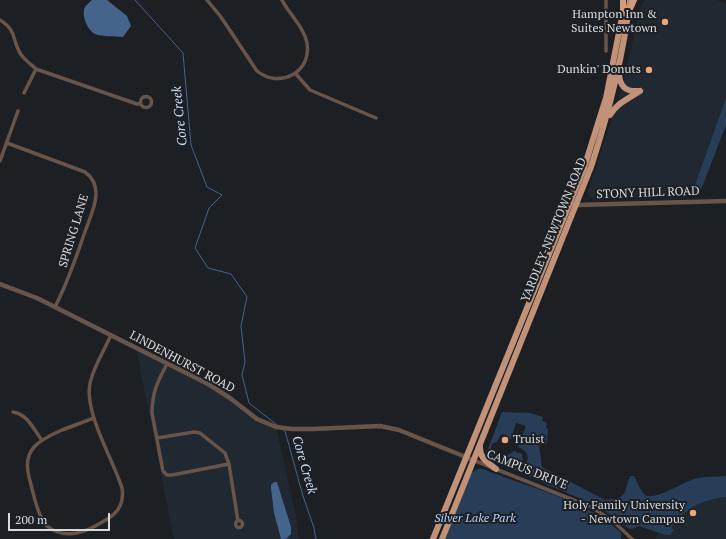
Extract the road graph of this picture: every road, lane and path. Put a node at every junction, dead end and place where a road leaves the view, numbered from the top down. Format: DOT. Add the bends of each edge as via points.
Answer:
graph roads {
  1 [pos="207,0"];
  2 [pos="282,0"];
  3 [pos="606,0"];
  4 [pos="625,0"];
  5 [pos="630,0"];
  6 [pos="634,0"];
  7 [pos="626,11"];
  8 [pos="0,20"];
  9 [pos="606,51"];
  10 [pos="36,68"];
  11 [pos="618,70"];
  12 [pos="295,73"];
  13 [pos="24,94"];
  14 [pos="140,104"];
  15 [pos="18,112"];
  16 [pos="376,118"];
  17 [pos="7,143"];
  18 [pos="596,152"];
  19 [pos="0,161"];
  20 [pos="726,201"];
  21 [pos="574,204"];
  22 [pos="0,284"];
  23 [pos="55,307"];
  24 [pos="111,336"];
  25 [pos="167,364"];
  26 [pos="13,412"];
  27 [pos="94,418"];
  28 [pos="157,438"];
  29 [pos="41,439"];
  30 [pos="480,444"];
  31 [pos="466,457"];
  32 [pos="473,460"];
  33 [pos="229,464"];
  34 [pos="496,469"];
  35 [pos="238,521"];
  36 [pos="434,539"];
  37 [pos="442,539"];
  38 [pos="632,539"];
  1 -- 12 [label="street" via="259,72 276,79 286,78"];
  2 -- 12 [label="street" via="304,34 307,44 306,59"];
  3 -- 9 [label="street"];
  4 -- 7 [label="highway"];
  5 -- 7 [label="highway, YARDLEY-NEWTOWN ROAD"];
  6 -- 7 [label="highway"];
  7 -- 11 [label="highway, YARDLEY-NEWTOWN ROAD"];
  7 -- 21 [label="highway, YARDLEY-NEWTOWN ROAD" via="606,98"];
  8 -- 10 [label="street" via="10,27 20,53"];
  10 -- 13 [label="street"];
  10 -- 14 [label="street"];
  11 -- 18 [label="highway, YARDLEY-NEWTOWN ROAD"];
  11 -- 18 [label="highway" via="620,84 625,89 640,91 615,107"];
  12 -- 16 [label="street" via="310,90"];
  15 -- 17 [label="street"];
  17 -- 19 [label="street"];
  17 -- 23 [label="street, SPRING LANE" via="85,172 95,186 96,196 90,217 72,269"];
  18 -- 21 [label="highway, YARDLEY-NEWTOWN ROAD"];
  20 -- 21 [label="street, STONY HILL ROAD"];
  21 -- 30 [label="highway, YARDLEY-NEWTOWN ROAD"];
  21 -- 31 [label="highway, YARDLEY-NEWTOWN ROAD"];
  22 -- 23 [label="street, LINDENHURST ROAD"];
  23 -- 24 [label="street, LINDENHURST ROAD"];
  24 -- 25 [label="street, LINDENHURST ROAD"];
  24 -- 27 [label="street" via="90,384 89,400"];
  25 -- 28 [label="street" via="153,393 152,413"];
  25 -- 31 [label="street, LINDENHURST ROAD" via="220,391 258,419 276,427 284,429 380,426 399,430"];
  26 -- 29 [label="street" via="24,417"];
  27 -- 29 [label="street"];
  27 -- 29 [label="street" via="120,482 123,498 114,515 82,534 72,537 58,534 47,526 41,516 28,477 27,466 33,449"];
  28 -- 33 [label="street" via="200,433 225,453"];
  28 -- 33 [label="street" via="163,471 167,474"];
  30 -- 32 [label="highway, YARDLEY-NEWTOWN ROAD"];
  30 -- 34 [label="highway" via="480,454"];
  31 -- 32 [label="street, LINDENHURST ROAD"];
  31 -- 36 [label="highway, YARDLEY-NEWTOWN ROAD"];
  32 -- 34 [label="street, CAMPUS DRIVE"];
  32 -- 37 [label="highway, YARDLEY-NEWTOWN ROAD"];
  33 -- 35 [label="street"];
  34 -- 38 [label="street, CAMPUS DRIVE" via="591,507 613,521"];
}
